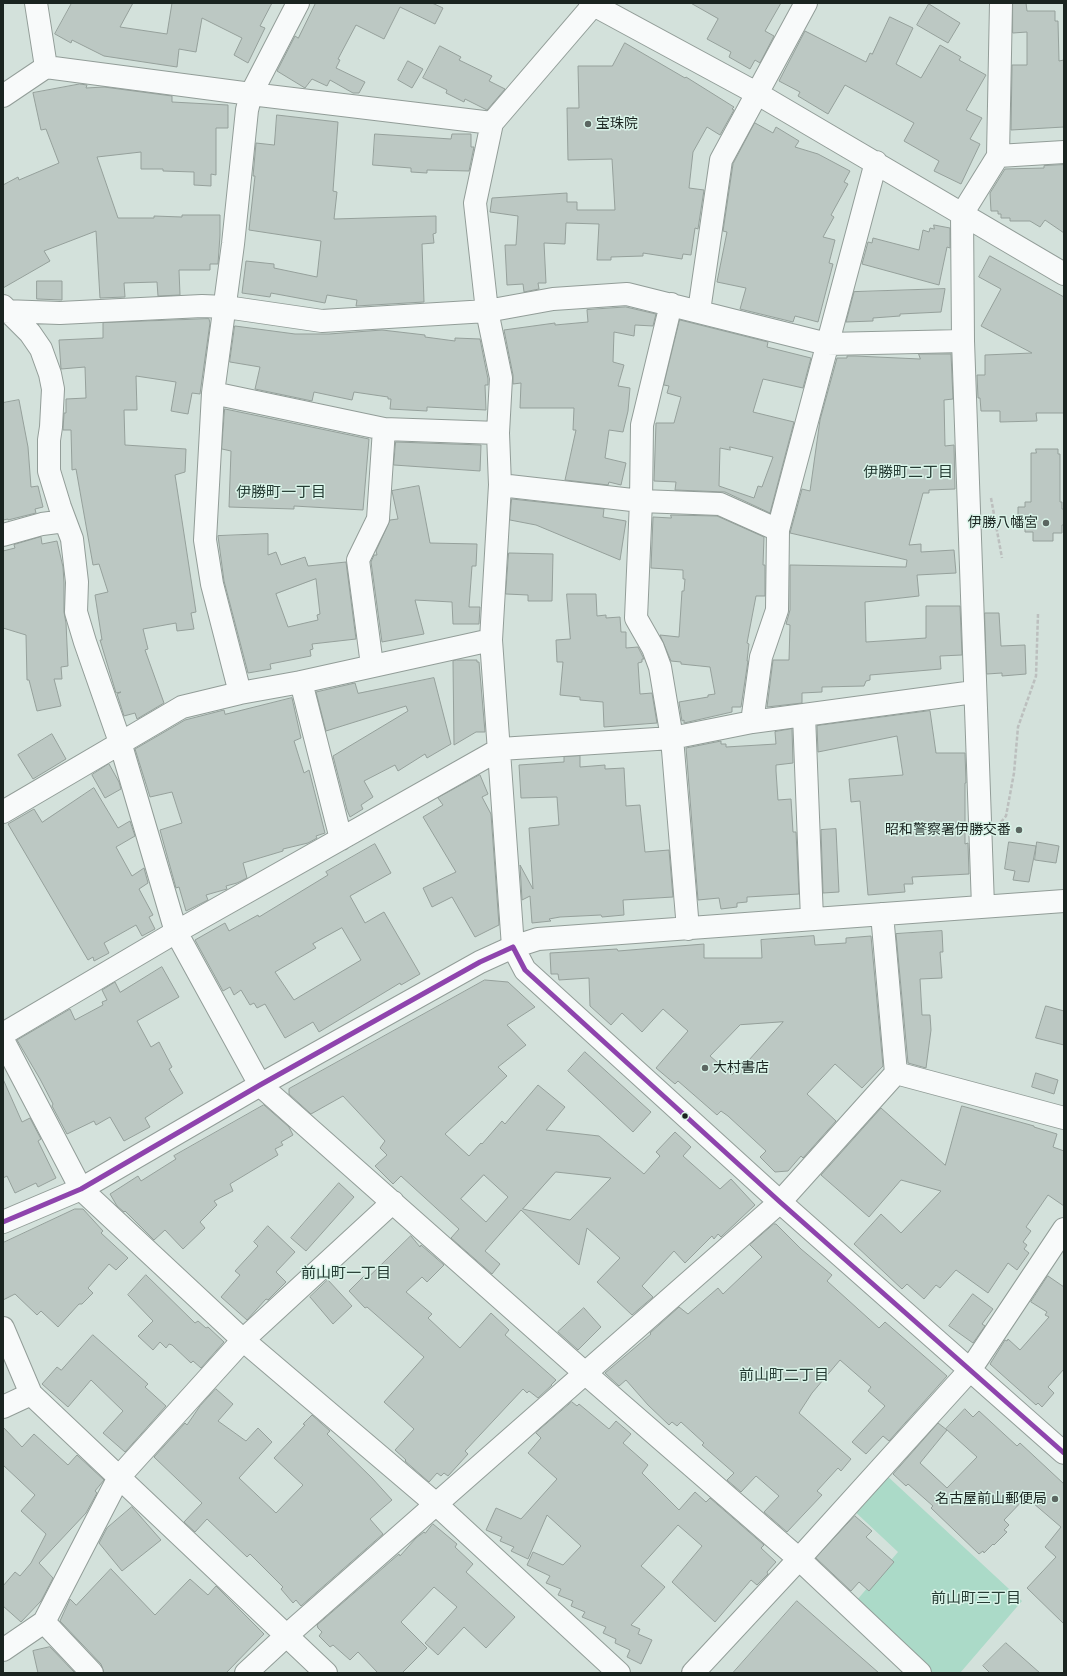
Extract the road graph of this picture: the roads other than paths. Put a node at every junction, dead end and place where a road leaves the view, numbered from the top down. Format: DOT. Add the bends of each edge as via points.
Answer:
graph roads {
  1 [pos="36,3"];
  2 [pos="298,3"];
  3 [pos="806,3"];
  4 [pos="1001,3"];
  5 [pos="593,4"];
  6 [pos="46,67"];
  7 [pos="251,94"];
  8 [pos="758,94"];
  9 [pos="3,96"];
  10 [pos="492,123"];
  11 [pos="1064,152"];
  12 [pos="998,156"];
  13 [pos="876,162"];
  14 [pos="962,214"];
  15 [pos="1064,274"];
  16 [pos="671,304"];
  17 [pos="226,307"];
  18 [pos="4,309"];
  19 [pos="487,311"];
  20 [pos="699,312"];
  21 [pos="963,342"];
  22 [pos="827,344"];
  23 [pos="213,393"];
  24 [pos="384,429"];
  25 [pos="498,433"];
  26 [pos="500,485"];
  27 [pos="641,501"];
  28 [pos="65,522"];
  29 [pos="778,530"];
  30 [pos="3,535"];
  31 [pos="491,640"];
  32 [pos="372,665"];
  33 [pos="301,682"];
  34 [pos="974,692"];
  35 [pos="240,693"];
  36 [pos="804,715"];
  37 [pos="752,722"];
  38 [pos="672,738"];
  39 [pos="120,742"];
  40 [pos="500,749"];
  41 [pos="3,812"];
  42 [pos="341,839"];
  43 [pos="1064,901"];
  44 [pos="983,906"];
  45 [pos="882,914"];
  46 [pos="812,919"];
  47 [pos="688,929"];
  48 [pos="176,932"];
  49 [pos="512,947"];
  50 [pos="3,1034"];
  51 [pos="3,1040"];
  52 [pos="896,1073"];
  53 [pos="260,1085"];
  54 [pos="1064,1118"];
  55 [pos="81,1189"];
  56 [pos="392,1202"];
  57 [pos="780,1202"];
  58 [pos="3,1222"];
  59 [pos="1064,1229"];
  60 [pos="1057,1255"];
  61 [pos="3,1328"];
  62 [pos="243,1340"];
  63 [pos="970,1370"];
  64 [pos="586,1374"];
  65 [pos="31,1394"];
  66 [pos="3,1407"];
  67 [pos="1064,1453"];
  68 [pos="119,1477"];
  69 [pos="437,1505"];
  70 [pos="800,1559"];
  71 [pos="44,1622"];
  72 [pos="286,1636"];
  73 [pos="3,1650"];
  74 [pos="92,1673"];
  75 [pos="246,1673"];
  76 [pos="326,1673"];
  77 [pos="619,1673"];
  78 [pos="693,1673"];
  79 [pos="920,1673"];
  1 -- 6 [label="street"];
  2 -- 7 [label="street"];
  3 -- 8 [label="street"];
  4 -- 12 [label="street"];
  5 -- 8 [label="street"];
  5 -- 10 [label="street"];
  6 -- 7 [label="street"];
  6 -- 9 [label="street"];
  7 -- 10 [label="street"];
  7 -- 17 [label="street" via="246,110"];
  8 -- 13 [label="street"];
  8 -- 20 [label="street" via="720,160"];
  10 -- 19 [label="street" via="475,203"];
  11 -- 12 [label="street"];
  12 -- 14 [label="street"];
  13 -- 14 [label="street"];
  13 -- 22 [label="street"];
  14 -- 15 [label="street"];
  14 -- 21 [label="street"];
  16 -- 19 [label="street" via="627,294 552,299"];
  16 -- 20 [label="street"];
  16 -- 27 [label="street" via="642,425"];
  17 -- 18 [label="street" via="60,313"];
  17 -- 19 [label="street" via="322,322"];
  17 -- 23 [label="street"];
  18 -- 28 [label="street" via="30,333 41,349 50,374 53,389 49,472"];
  19 -- 25 [label="street" via="501,378"];
  20 -- 22 [label="street"];
  21 -- 22 [label="street"];
  21 -- 34 [label="street"];
  22 -- 29 [label="street"];
  23 -- 24 [label="street"];
  23 -- 35 [label="street" via="206,557"];
  24 -- 25 [label="street"];
  24 -- 32 [label="street" via="378,519 358,560"];
  25 -- 26 [label="street"];
  26 -- 27 [label="street"];
  26 -- 31 [label="street"];
  27 -- 29 [label="street" via="720,504"];
  27 -- 38 [label="street" via="636,618 653,648 660,667"];
  28 -- 30 [label="street" via="42,524"];
  28 -- 39 [label="street" via="72,539 77,582 76,612"];
  29 -- 37 [label="street" via="777,610 761,657"];
  31 -- 32 [label="street"];
  31 -- 40 [label="street"];
  32 -- 33 [label="street"];
  33 -- 35 [label="street"];
  33 -- 42 [label="street"];
  34 -- 36 [label="street"];
  34 -- 44 [label="street"];
  35 -- 39 [label="street" via="182,707"];
  36 -- 37 [label="street"];
  36 -- 46 [label="street"];
  37 -- 38 [label="street"];
  38 -- 40 [label="street"];
  38 -- 47 [label="street"];
  39 -- 41 [label="street"];
  39 -- 48 [label="street"];
  40 -- 42 [label="street"];
  40 -- 49 [label="street"];
  42 -- 48 [label="street"];
  43 -- 44 [label="street"];
  44 -- 45 [label="street"];
  45 -- 46 [label="street"];
  45 -- 52 [label="street"];
  46 -- 47 [label="street"];
  47 -- 49 [label="street" via="538,939"];
  48 -- 50 [label="street"];
  48 -- 53 [label="street"];
  49 -- 53 [label="street" via="480,962"];
  49 -- 57 [label="street" via="525,970"];
  51 -- 55 [label="street"];
  52 -- 54 [label="street"];
  52 -- 57 [label="street"];
  53 -- 55 [label="street"];
  53 -- 56 [label="street"];
  55 -- 58 [label="street"];
  55 -- 62 [label="street"];
  56 -- 62 [label="street"];
  56 -- 64 [label="street"];
  57 -- 63 [label="street"];
  57 -- 64 [label="street"];
  59 -- 60 [label="street"];
  60 -- 63 [label="street"];
  61 -- 65 [label="street"];
  62 -- 68 [label="street"];
  62 -- 69 [label="street"];
  63 -- 67 [label="street"];
  63 -- 70 [label="street"];
  64 -- 69 [label="street"];
  64 -- 70 [label="street"];
  65 -- 66 [label="street"];
  65 -- 68 [label="street"];
  68 -- 71 [label="street"];
  68 -- 72 [label="street"];
  69 -- 72 [label="street"];
  69 -- 77 [label="street"];
  70 -- 78 [label="street"];
  70 -- 79 [label="street"];
  71 -- 73 [label="street"];
  71 -- 74 [label="street"];
  72 -- 75 [label="street"];
  72 -- 76 [label="street"];
}
